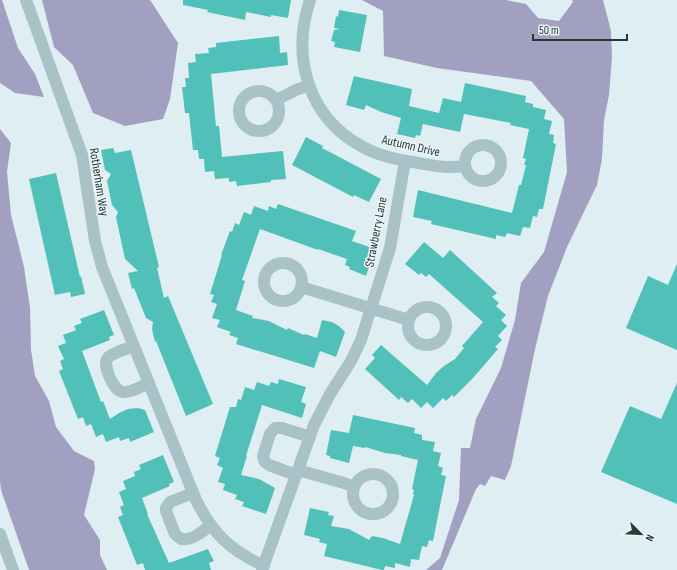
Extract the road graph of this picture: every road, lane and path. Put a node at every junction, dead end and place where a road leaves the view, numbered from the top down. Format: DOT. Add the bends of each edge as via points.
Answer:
graph roads {
  1 [pos="26,0"];
  2 [pos="310,0"];
  3 [pos="309,86"];
  4 [pos="276,100"];
  5 [pos="405,161"];
  6 [pos="464,166"];
  7 [pos="301,287"];
  8 [pos="371,308"];
  9 [pos="409,320"];
  10 [pos="134,346"];
  11 [pos="149,383"];
  12 [pos="310,437"];
  13 [pos="297,473"];
  14 [pos="354,487"];
  15 [pos="193,493"];
  16 [pos="210,526"];
  17 [pos="0,534"];
  18 [pos="263,568"];
  19 [pos="13,570"];
  1 -- 10 [label="street, Rotherham Way" via="81,149 95,241 102,267"];
  2 -- 3 [label="street, Autumn Drive" via="304,22 302,46"];
  3 -- 4 [label="street"];
  3 -- 5 [label="street, Autumn Drive" via="321,108 342,133 370,150"];
  5 -- 6 [label="street, Autumn Drive" via="443,168"];
  5 -- 8 [label="street, Strawberry Lane" via="390,248"];
  7 -- 8 [label="street"];
  8 -- 9 [label="street"];
  8 -- 12 [label="street, Strawberry Lane" via="351,362 321,410"];
  10 -- 11 [label="street, Rotherham Way"];
  10 -- 11 [label="street" via="110,356 106,368 115,388 121,392"];
  11 -- 15 [label="street, Rotherham Way"];
  12 -- 13 [label="street, Strawberry Lane"];
  12 -- 13 [label="street" via="280,428 275,428 270,434 263,455 265,462"];
  13 -- 14 [label="street"];
  13 -- 18 [label="street, Strawberry Lane"];
  15 -- 16 [label="street, Rotherham Way"];
  15 -- 16 [label="street" via="172,501 167,506 166,512 175,534 181,539 186,539"];
  16 -- 18 [label="street, Rotherham Way" via="233,548"];
  17 -- 19 [label="street"];
}
